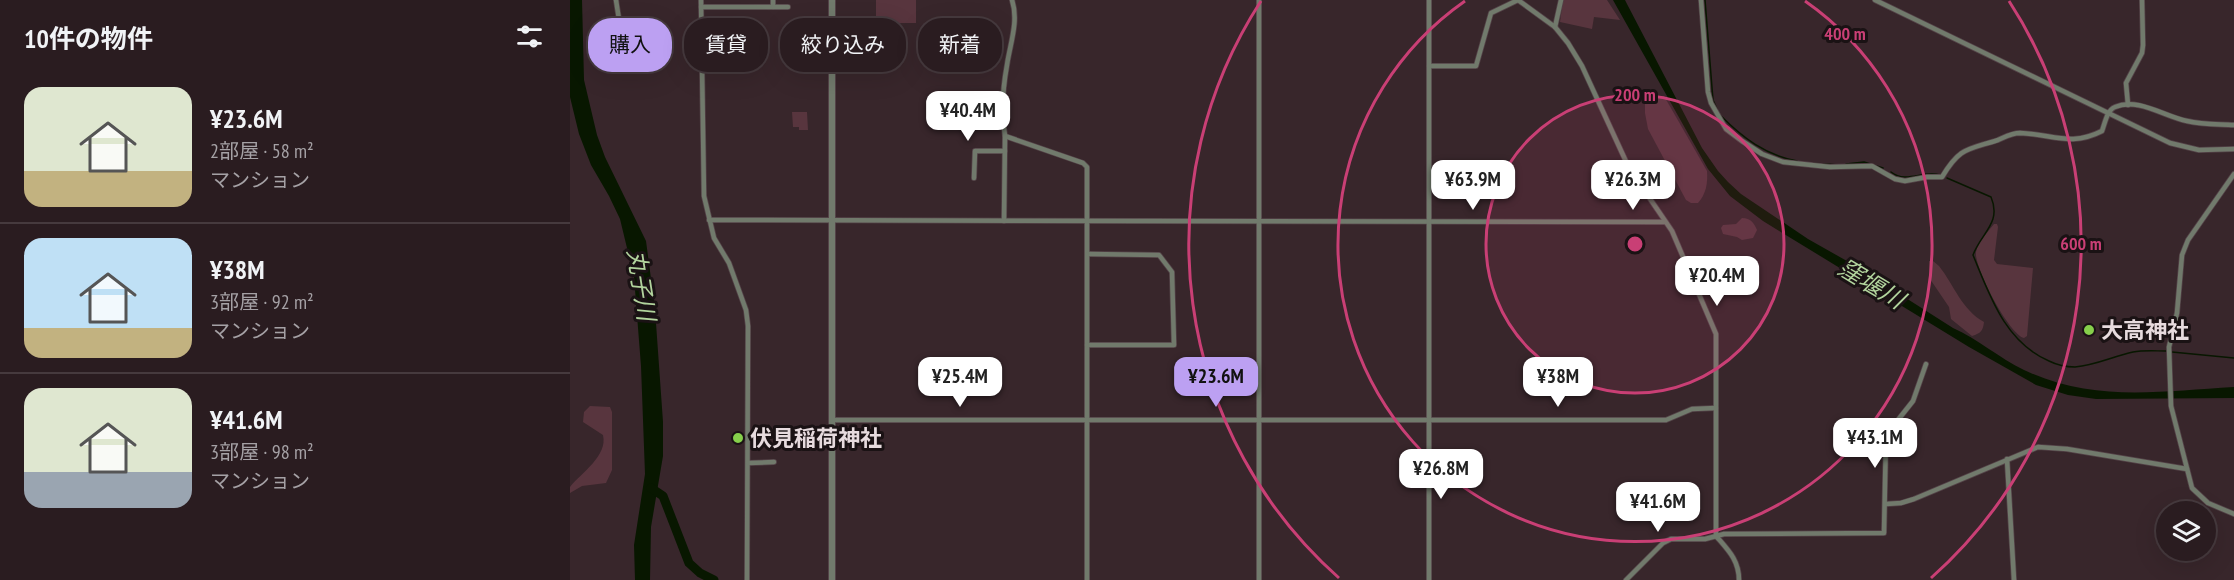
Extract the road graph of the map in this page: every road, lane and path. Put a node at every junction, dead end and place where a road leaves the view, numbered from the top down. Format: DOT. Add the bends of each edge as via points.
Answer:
graph roads {
  1 [pos="616,0"];
  2 [pos="702,0"];
  3 [pos="738,0"];
  4 [pos="772,0"];
  5 [pos="832,0"];
  6 [pos="1012,0"];
  7 [pos="1259,0"];
  8 [pos="1429,0"];
  9 [pos="1518,0"];
  10 [pos="1560,0"];
  11 [pos="1701,0"];
  12 [pos="1875,0"];
  13 [pos="2142,0"];
  14 [pos="701,7"];
  15 [pos="772,7"];
  16 [pos="788,7"];
  17 [pos="738,8"];
  18 [pos="619,18"];
  19 [pos="702,18"];
  20 [pos="1555,27"];
  21 [pos="1429,66"];
  22 [pos="703,72"];
  23 [pos="2128,105"];
  24 [pos="2109,113"];
  25 [pos="2234,125"];
  26 [pos="1005,135"];
  27 [pos="2234,149"];
  28 [pos="1005,151"];
  29 [pos="2234,174"];
  30 [pos="974,178"];
  31 [pos="709,220"];
  32 [pos="832,221"];
  33 [pos="1004,221"];
  34 [pos="1088,222"];
  35 [pos="1258,222"];
  36 [pos="1430,222"];
  37 [pos="1665,222"];
  38 [pos="1088,254"];
  39 [pos="1087,345"];
  40 [pos="1926,364"];
  41 [pos="1716,408"];
  42 [pos="832,420"];
  43 [pos="1087,420"];
  44 [pos="1258,420"];
  45 [pos="1430,420"];
  46 [pos="2007,459"];
  47 [pos="774,462"];
  48 [pos="748,463"];
  49 [pos="2187,469"];
  50 [pos="1886,504"];
  51 [pos="2234,514"];
  52 [pos="1716,536"];
  53 [pos="747,580"];
  54 [pos="832,580"];
  55 [pos="1087,580"];
  56 [pos="1259,580"];
  57 [pos="1429,580"];
  58 [pos="1626,580"];
  59 [pos="1739,580"];
  60 [pos="2014,580"];
  1 -- 18 [label="street"];
  2 -- 14 [label="street"];
  3 -- 17 [label="street"];
  4 -- 15 [label="street"];
  5 -- 32 [label="street"];
  6 -- 26 [label="street" via="1015,23 1005,83"];
  7 -- 35 [label="street"];
  8 -- 21 [label="street"];
  9 -- 20 [label="street"];
  9 -- 21 [label="street" via="1491,13 1476,66"];
  10 -- 20 [label="street"];
  11 -- 24 [label="street" via="1708,92 1715,112 1726,129 1742,141 1783,162 1872,166 1905,181 1940,178 1969,147 2017,133 2074,140 2091,136 2102,131"];
  12 -- 24 [label="street"];
  13 -- 23 [label="street" via="2142,53 2126,83"];
  14 -- 17 [label="street"];
  14 -- 19 [label="street"];
  15 -- 16 [label="street"];
  15 -- 17 [label="street"];
  20 -- 37 [label="street" via="1582,66 1629,168"];
  21 -- 36 [label="street"];
  22 -- 31 [label="street" via="704,196"];
  23 -- 24 [label="street" via="2113,107"];
  23 -- 25 [label="street" via="2186,121"];
  24 -- 27 [label="street" via="2183,147"];
  26 -- 28 [label="street"];
  26 -- 34 [label="street" via="1087,166"];
  28 -- 30 [label="street" via="975,151"];
  28 -- 33 [label="street"];
  29 -- 49 [label="street" via="2182,255 2177,313 2169,347 2171,406"];
  31 -- 32 [label="street"];
  31 -- 48 [label="street" via="746,310"];
  32 -- 33 [label="street"];
  32 -- 42 [label="street"];
  33 -- 34 [label="street"];
  34 -- 35 [label="street"];
  34 -- 38 [label="street"];
  35 -- 36 [label="street"];
  35 -- 44 [label="street"];
  36 -- 37 [label="street"];
  36 -- 45 [label="street"];
  37 -- 41 [label="street" via="1716,334"];
  38 -- 39 [label="street"];
  38 -- 39 [label="street" via="1159,255 1173,272 1174,345"];
  39 -- 43 [label="street"];
  40 -- 50 [label="street" via="1913,401 1886,435"];
  41 -- 45 [label="street" via="1692,409 1666,420"];
  41 -- 52 [label="street"];
  42 -- 43 [label="street"];
  42 -- 54 [label="street"];
  43 -- 44 [label="street"];
  43 -- 55 [label="street"];
  44 -- 45 [label="street"];
  44 -- 56 [label="street"];
  45 -- 57 [label="street"];
  46 -- 49 [label="street" via="2038,447 2050,447"];
  46 -- 50 [label="street" via="1914,500"];
  46 -- 60 [label="street"];
  47 -- 48 [label="street"];
  48 -- 53 [label="street"];
  49 -- 51 [label="street" via="2197,494"];
  50 -- 52 [label="street" via="1884,533"];
  52 -- 58 [label="street" via="1671,539"];
  52 -- 59 [label="street" via="1735,558"];
}
